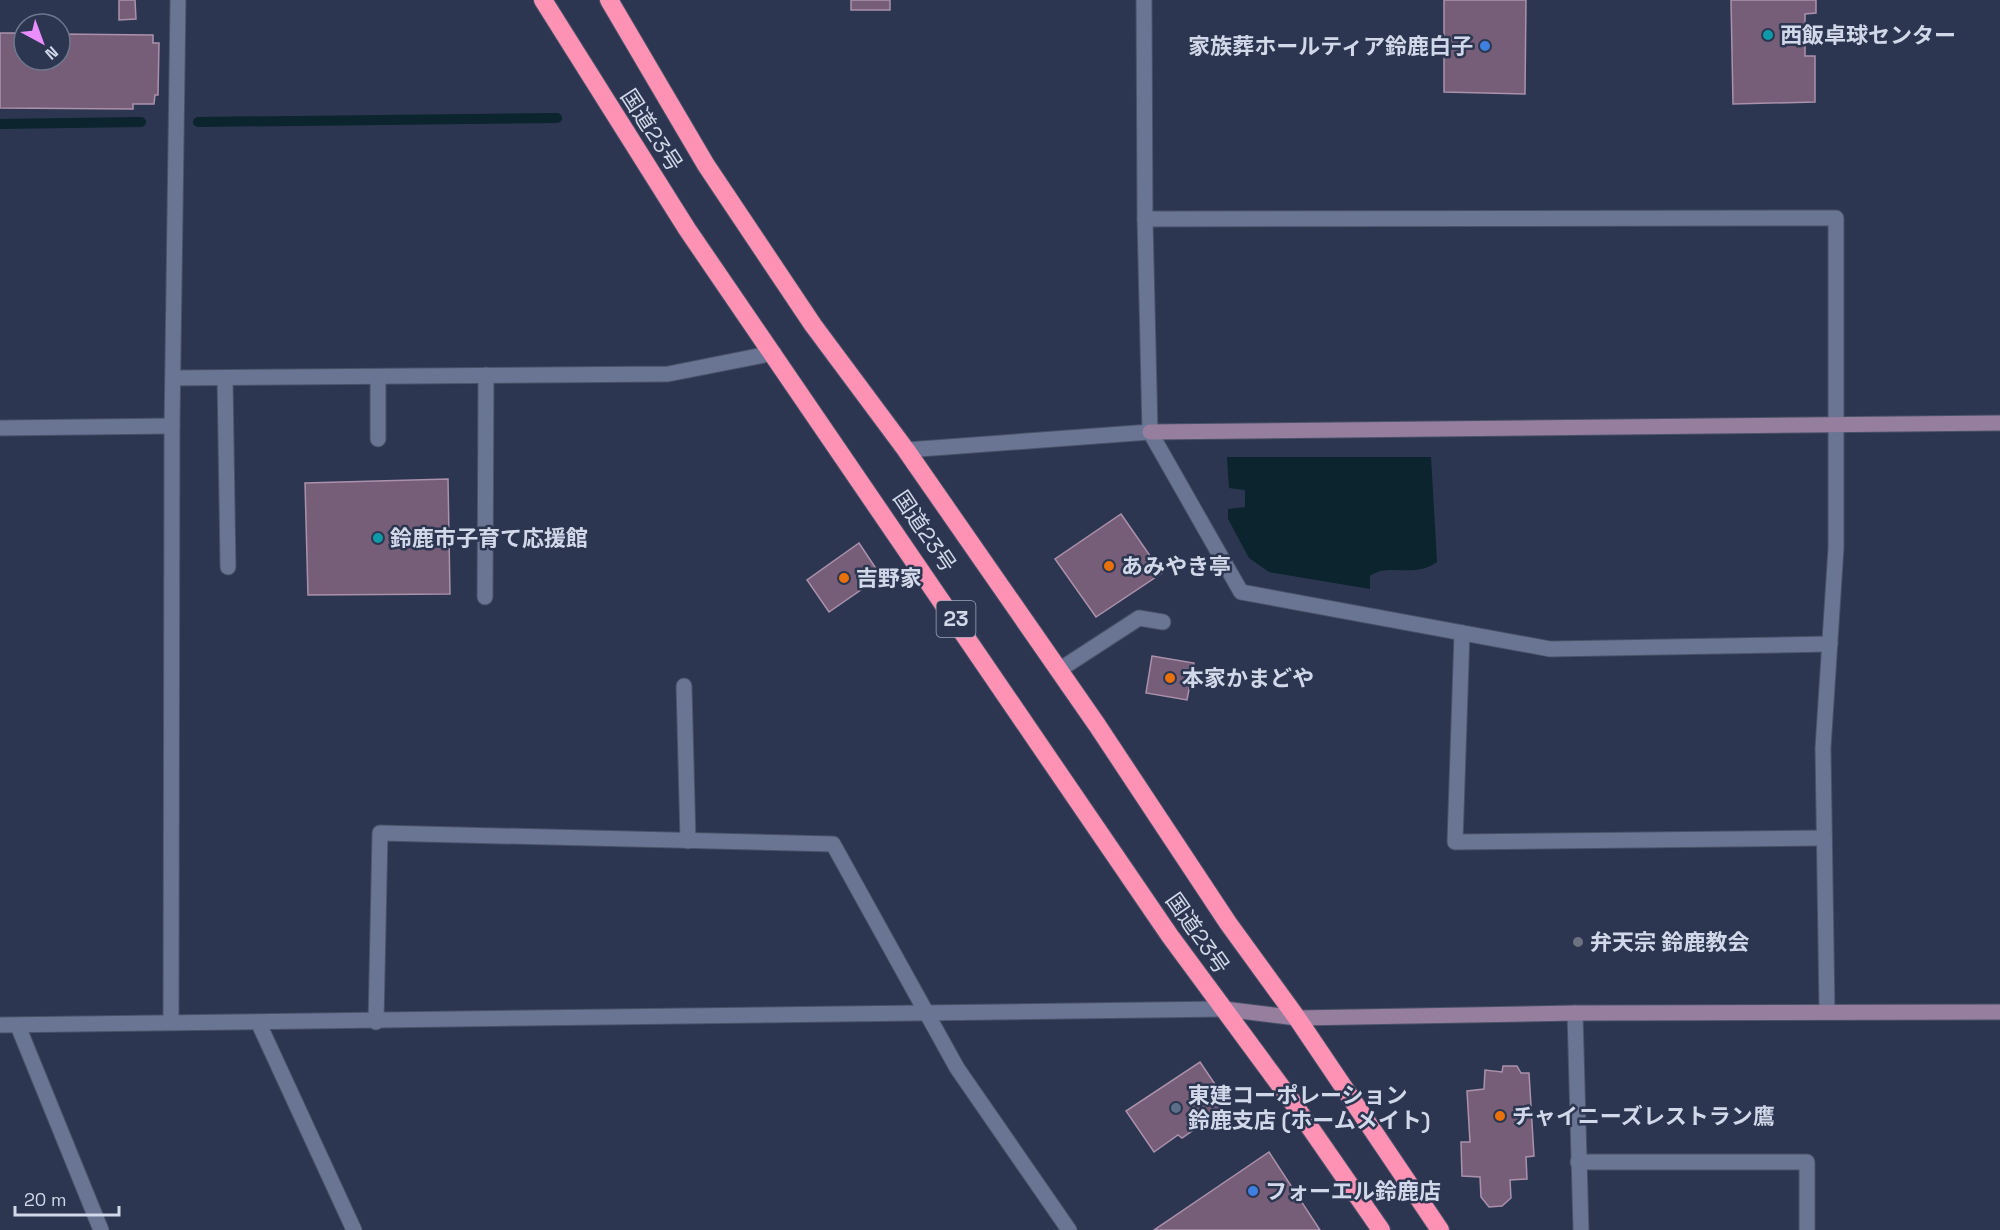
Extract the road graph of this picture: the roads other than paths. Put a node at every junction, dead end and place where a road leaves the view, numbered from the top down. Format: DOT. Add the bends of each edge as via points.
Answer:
graph roads {
  1 [pos="178,0"];
  2 [pos="543,0"];
  3 [pos="609,0"];
  4 [pos="1144,0"];
  5 [pos="1145,219"];
  6 [pos="774,353"];
  7 [pos="486,375"];
  8 [pos="378,377"];
  9 [pos="173,378"];
  10 [pos="225,378"];
  11 [pos="2000,423"];
  12 [pos="172,426"];
  13 [pos="1837,426"];
  14 [pos="0,428"];
  15 [pos="1150,432"];
  16 [pos="378,439"];
  17 [pos="906,450"];
  18 [pos="228,567"];
  19 [pos="485,597"];
  20 [pos="1163,622"];
  21 [pos="1462,633"];
  22 [pos="1830,644"];
  23 [pos="1059,670"];
  24 [pos="684,686"];
  25 [pos="1824,838"];
  26 [pos="688,841"];
  27 [pos="1224,1009"];
  28 [pos="1827,1011"];
  29 [pos="2000,1012"];
  30 [pos="927,1013"];
  31 [pos="1575,1013"];
  32 [pos="1297,1018"];
  33 [pos="171,1022"];
  34 [pos="376,1022"];
  35 [pos="259,1024"];
  36 [pos="0,1025"];
  37 [pos="18,1026"];
  38 [pos="1578,1162"];
  39 [pos="101,1230"];
  40 [pos="354,1230"];
  41 [pos="1069,1230"];
  42 [pos="1381,1230"];
  43 [pos="1440,1230"];
  44 [pos="1581,1230"];
  45 [pos="1808,1230"];
  1 -- 9 [label="street"];
  2 -- 6 [label="highway, 国道23号 / 23" via="636,151"];
  3 -- 17 [label="highway, 国道23号 / 23" via="706,165 813,325"];
  4 -- 5 [label="street"];
  5 -- 13 [label="street" via="1836,218"];
  5 -- 15 [label="street"];
  6 -- 7 [label="street" via="668,374"];
  6 -- 27 [label="highway, 国道23号 / 23" via="1170,936"];
  7 -- 8 [label="street"];
  7 -- 19 [label="street"];
  8 -- 10 [label="street"];
  8 -- 16 [label="street"];
  9 -- 10 [label="street"];
  9 -- 12 [label="street"];
  10 -- 18 [label="street"];
  11 -- 13 [label="street"];
  12 -- 14 [label="street"];
  12 -- 33 [label="street"];
  13 -- 15 [label="street"];
  13 -- 22 [label="street"];
  15 -- 17 [label="street"];
  15 -- 21 [label="street" via="1241,592"];
  17 -- 23 [label="highway, 国道23号 / 23"];
  20 -- 23 [label="street" via="1139,618"];
  21 -- 22 [label="street" via="1550,650"];
  21 -- 25 [label="street" via="1455,842"];
  22 -- 25 [label="street" via="1823,748"];
  23 -- 32 [label="highway, 国道23号 / 23" via="1228,923"];
  24 -- 26 [label="street"];
  25 -- 28 [label="street"];
  26 -- 30 [label="street" via="833,844"];
  26 -- 34 [label="street" via="380,833"];
  27 -- 30 [label="street"];
  27 -- 32 [label="street"];
  27 -- 42 [label="highway, 国道23号 / 23"];
  28 -- 29 [label="street"];
  28 -- 31 [label="street"];
  30 -- 34 [label="street"];
  30 -- 41 [label="street" via="957,1068"];
  31 -- 32 [label="street"];
  31 -- 38 [label="street"];
  32 -- 43 [label="highway, 国道23号 / 23"];
  33 -- 35 [label="street"];
  33 -- 37 [label="street"];
  34 -- 35 [label="street"];
  35 -- 40 [label="street"];
  36 -- 37 [label="street"];
  37 -- 39 [label="street"];
  38 -- 44 [label="street"];
  38 -- 45 [label="street" via="1807,1162"];
}
